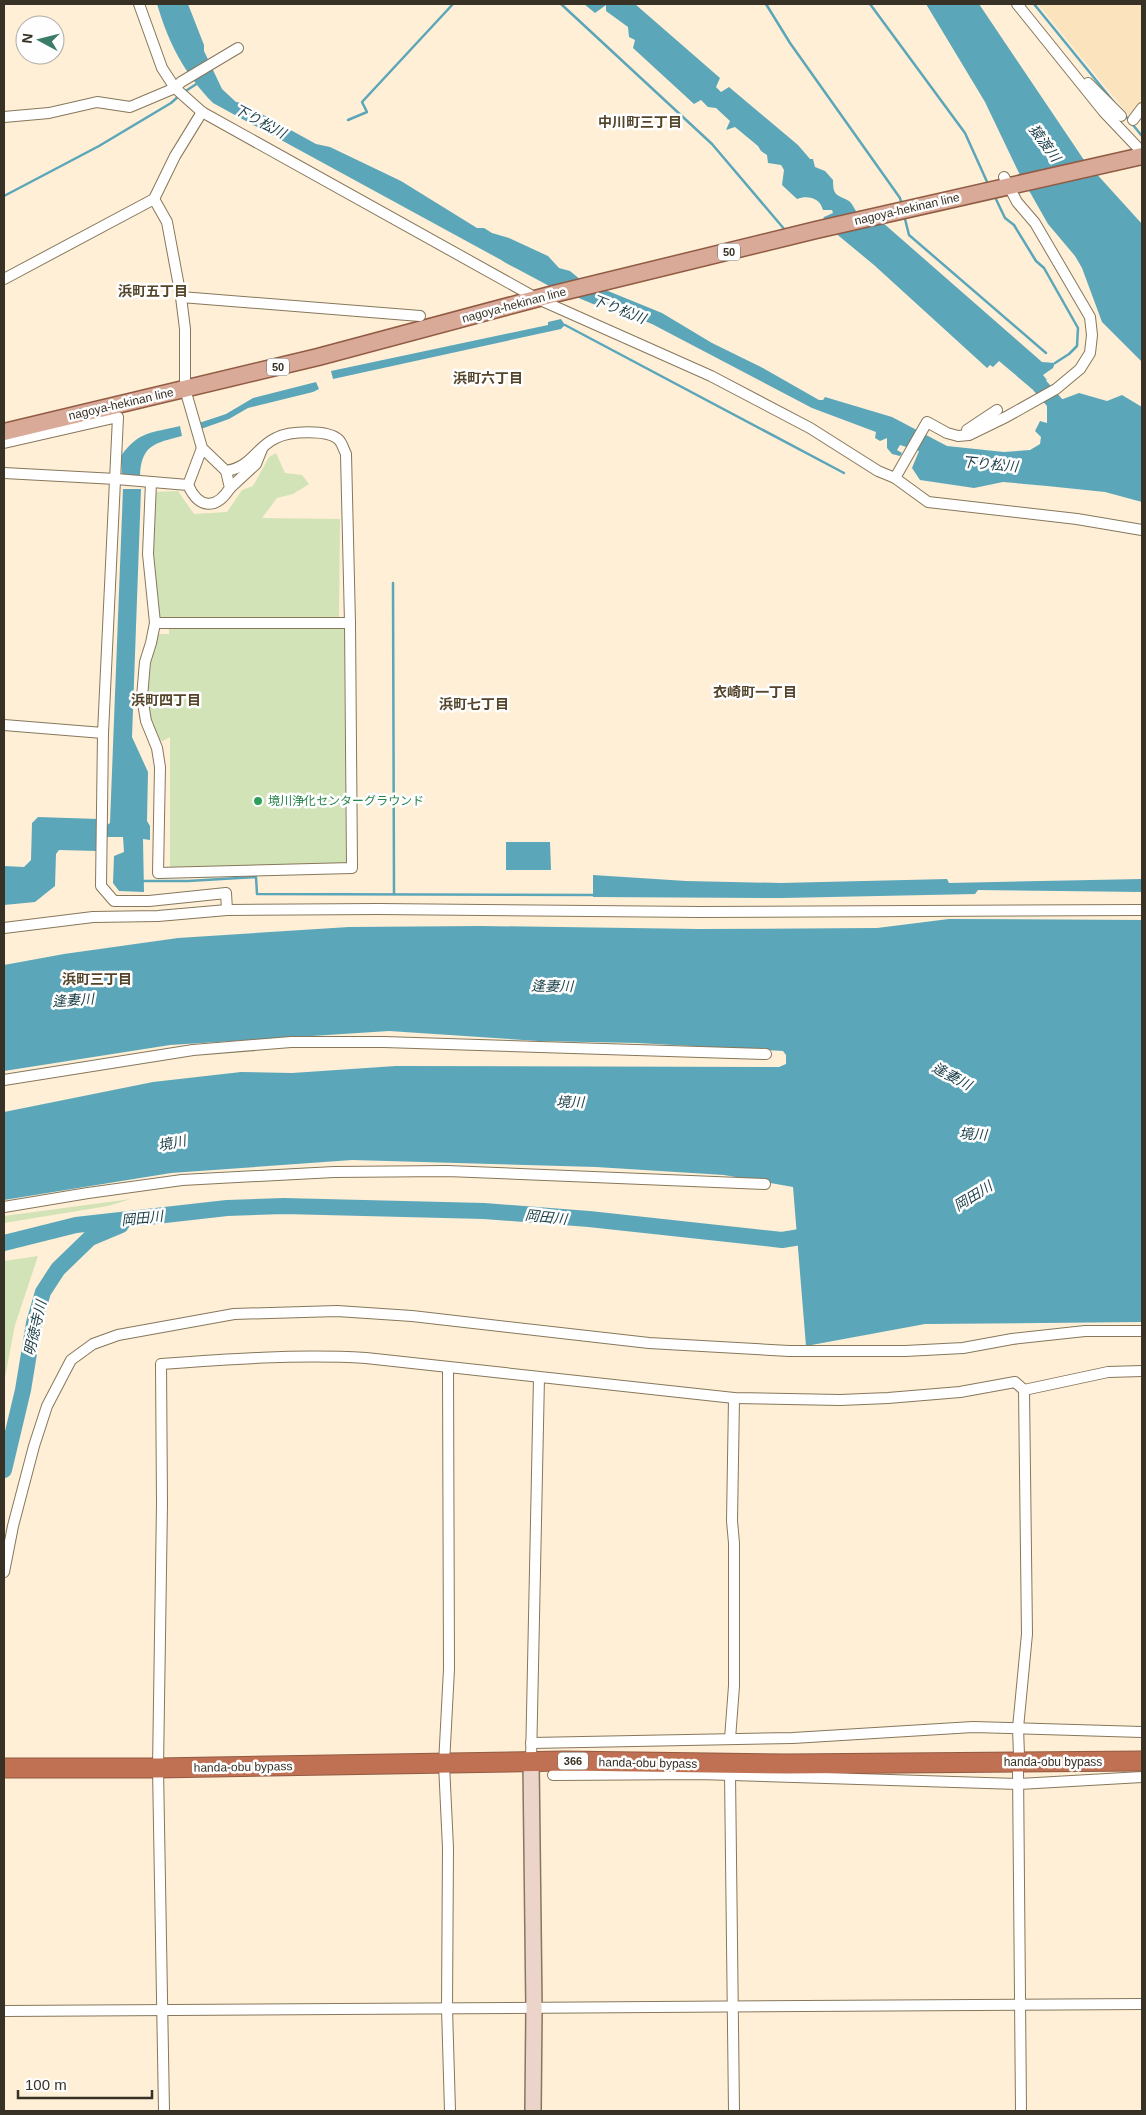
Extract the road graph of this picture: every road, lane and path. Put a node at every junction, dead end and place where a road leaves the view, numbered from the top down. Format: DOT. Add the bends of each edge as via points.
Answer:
graph roads {
  1 [pos="139,4"];
  2 [pos="1017,4"];
  3 [pos="238,48"];
  4 [pos="1074,76"];
  5 [pos="180,89"];
  6 [pos="1142,108"];
  7 [pos="202,112"];
  8 [pos="1121,116"];
  9 [pos="4,117"];
  10 [pos="1133,120"];
  11 [pos="1142,154"];
  12 [pos="1001,185"];
  13 [pos="154,199"];
  14 [pos="4,279"];
  15 [pos="544,297"];
  16 [pos="181,298"];
  17 [pos="420,316"];
  18 [pos="185,389"];
  19 [pos="997,410"];
  20 [pos="4,432"];
  21 [pos="958,436"];
  22 [pos="4,443"];
  23 [pos="202,448"];
  24 [pos="262,448"];
  25 [pos="226,471"];
  26 [pos="4,473"];
  27 [pos="897,475"];
  28 [pos="116,479"];
  29 [pos="151,482"];
  30 [pos="188,485"];
  31 [pos="230,488"];
  32 [pos="1142,530"];
  33 [pos="155,623"];
  34 [pos="350,623"];
  35 [pos="4,724"];
  36 [pos="103,732"];
  37 [pos="227,910"];
  38 [pos="1142,910"];
  39 [pos="4,928"];
  40 [pos="766,1054"];
  41 [pos="4,1080"];
  42 [pos="765,1184"];
  43 [pos="4,1207"];
  44 [pos="1142,1331"];
  45 [pos="448,1367"];
  46 [pos="1142,1371"];
  47 [pos="539,1376"];
  48 [pos="1024,1390"];
  49 [pos="734,1398"];
  50 [pos="4,1572"];
  51 [pos="1018,1728"];
  52 [pos="1142,1732"];
  53 [pos="730,1739"];
  54 [pos="531,1743"];
  55 [pos="1019,1755"];
  56 [pos="531,1762"];
  57 [pos="1142,1762"];
  58 [pos="444,1764"];
  59 [pos="4,1768"];
  60 [pos="158,1768"];
  61 [pos="1018,1769"];
  62 [pos="730,1774"];
  63 [pos="553,1775"];
  64 [pos="1142,1777"];
  65 [pos="1019,1784"];
  66 [pos="1142,2004"];
  67 [pos="732,2005"];
  68 [pos="1020,2006"];
  69 [pos="447,2008"];
  70 [pos="534,2008"];
  71 [pos="162,2010"];
  72 [pos="4,2011"];
  73 [pos="164,2111"];
  74 [pos="450,2111"];
  75 [pos="533,2111"];
  76 [pos="734,2111"];
  77 [pos="1021,2111"];
  1 -- 5 [label="street" via="162,68"];
  2 -- 4 [label="street"];
  3 -- 5 [label="street"];
  4 -- 8 [label="street" via="1086,80"];
  4 -- 11 [label="street"];
  5 -- 7 [label="street"];
  5 -- 9 [label="street" via="130,107 98,102 49,113"];
  6 -- 10 [label="street"];
  7 -- 13 [label="street"];
  7 -- 15 [label="street"];
  11 -- 12 [label="main road, nagoya-hekinan line / 50"];
  12 -- 15 [label="main road, nagoya-hekinan line / 50"];
  12 -- 21 [label="street" via="1035,223 1090,317 1090,353 1080,369 1056,389 968,435"];
  13 -- 14 [label="street"];
  13 -- 16 [label="street" via="167,222"];
  15 -- 18 [label="main road, nagoya-hekinan line / 50"];
  15 -- 27 [label="street" via="711,376 810,428 878,471"];
  16 -- 17 [label="street"];
  16 -- 18 [label="street" via="185,329"];
  18 -- 20 [label="main road, nagoya-hekinan line / 50"];
  18 -- 23 [label="street"];
  19 -- 21 [label="street"];
  21 -- 27 [label="street" via="926,423"];
  22 -- 28 [label="street" via="118,416"];
  23 -- 25 [label="street"];
  23 -- 30 [label="street"];
  24 -- 25 [label="street" via="238,469"];
  24 -- 31 [label="street" via="256,464"];
  24 -- 34 [label="street" via="275,438 293,433 328,434 339,440 346,454"];
  25 -- 31 [label="street"];
  26 -- 28 [label="street"];
  27 -- 32 [label="street" via="928,502"];
  28 -- 29 [label="street"];
  28 -- 36 [label="street"];
  29 -- 30 [label="street"];
  29 -- 33 [label="street" via="148,554"];
  30 -- 31 [label="street" via="193,498 215,504"];
  33 -- 34 [label="street"];
  33 -- 34 [label="street" via="145,662 142,697 160,767 158,873 352,868"];
  35 -- 36 [label="street"];
  36 -- 37 [label="street" via="101,886 114,901 226,893"];
  37 -- 38 [label="street"];
  37 -- 39 [label="street" via="94,917"];
  40 -- 41 [label="street" via="291,1042 193,1050"];
  42 -- 43 [label="street" via="447,1171 334,1172 182,1180"];
  44 -- 50 [label="street" via="1085,1331 963,1348 790,1350 649,1343 412,1316 337,1311 234,1314 118,1335 93,1344 71,1360 47,1406 17,1508"];
  45 -- 47 [label="street"];
  45 -- 58 [label="street" via="449,1659"];
  45 -- 60 [label="street" via="310,1355 160,1364 162,1504"];
  46 -- 48 [label="street" via="1108,1372"];
  47 -- 49 [label="street"];
  47 -- 54 [label="street"];
  48 -- 49 [label="street" via="1015,1382 960,1392 888,1398"];
  48 -- 51 [label="street" via="1027,1634"];
  49 -- 53 [label="street" via="734,1686"];
  51 -- 52 [label="street"];
  51 -- 53 [label="street" via="973,1727"];
  51 -- 55 [label="street"];
  53 -- 54 [label="street"];
  54 -- 56 [label="street"];
  56 -- 57 [label="highway, handa-obu bypass / 366"];
  56 -- 58 [label="highway, handa-obu bypass / 366"];
  56 -- 70 [label="street"];
  58 -- 60 [label="highway, handa-obu bypass / 366"];
  58 -- 69 [label="street" via="448,1848"];
  59 -- 60 [label="highway, handa-obu bypass / 366"];
  60 -- 71 [label="street"];
  61 -- 65 [label="street"];
  62 -- 63 [label="street"];
  62 -- 65 [label="street"];
  62 -- 67 [label="street"];
  64 -- 65 [label="street"];
  65 -- 68 [label="street"];
  66 -- 68 [label="street"];
  67 -- 68 [label="street"];
  67 -- 70 [label="street"];
  67 -- 76 [label="street"];
  68 -- 77 [label="street"];
  69 -- 70 [label="street"];
  69 -- 71 [label="street"];
  69 -- 74 [label="street"];
  70 -- 75 [label="street"];
  71 -- 72 [label="street"];
  71 -- 73 [label="street"];
}
